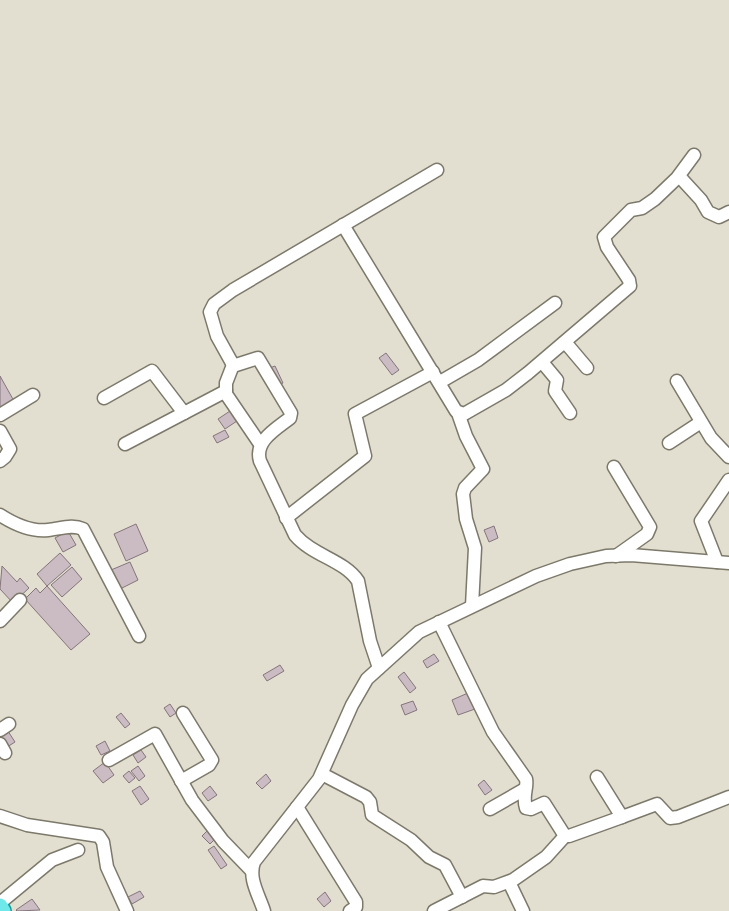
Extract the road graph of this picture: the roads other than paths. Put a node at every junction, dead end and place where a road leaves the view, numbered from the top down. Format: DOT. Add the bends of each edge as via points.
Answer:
graph roads {
  1 [pos="694,155"];
  2 [pos="437,170"];
  3 [pos="679,176"];
  4 [pos="729,212"];
  5 [pos="343,225"];
  6 [pos="555,303"];
  7 [pos="565,342"];
  8 [pos="542,362"];
  9 [pos="233,365"];
  10 [pos="587,368"];
  11 [pos="436,377"];
  12 [pos="677,381"];
  13 [pos="226,391"];
  14 [pos="33,395"];
  15 [pos="104,398"];
  16 [pos="184,413"];
  17 [pos="458,413"];
  18 [pos="570,413"];
  19 [pos="0,414"];
  20 [pos="701,422"];
  21 [pos="0,431"];
  22 [pos="669,443"];
  23 [pos="125,444"];
  24 [pos="260,444"];
  25 [pos="729,457"];
  26 [pos="0,461"];
  27 [pos="614,467"];
  28 [pos="729,480"];
  29 [pos="0,515"];
  30 [pos="286,518"];
  31 [pos="616,556"];
  32 [pos="723,563"];
  33 [pos="20,600"];
  34 [pos="472,606"];
  35 [pos="0,621"];
  36 [pos="439,622"];
  37 [pos="139,636"];
  38 [pos="379,668"];
  39 [pos="184,713"];
  40 [pos="109,760"];
  41 [pos="322,774"];
  42 [pos="597,777"];
  43 [pos="182,781"];
  44 [pos="525,789"];
  45 [pos="729,797"];
  46 [pos="297,807"];
  47 [pos="490,809"];
  48 [pos="0,816"];
  49 [pos="622,817"];
  50 [pos="565,836"];
  51 [pos="78,850"];
  52 [pos="251,870"];
  53 [pos="510,882"];
  54 [pos="462,897"];
  55 [pos="0,905"];
  56 [pos="356,909"];
  57 [pos="3,911"];
  58 [pos="127,911"];
  59 [pos="264,911"];
  60 [pos="434,911"];
  61 [pos="523,911"];
  1 -- 3 [label="street"];
  2 -- 5 [label="street"];
  3 -- 4 [label="street" via="710,214 719,217"];
  3 -- 7 [label="street" via="650,202 631,210 604,238 630,286"];
  5 -- 9 [label="street" via="233,290 211,308 214,328"];
  5 -- 11 [label="street"];
  6 -- 11 [label="street" via="478,360"];
  7 -- 8 [label="street"];
  7 -- 10 [label="street"];
  8 -- 17 [label="street" via="506,390 464,414"];
  8 -- 18 [label="street" via="557,380 555,391"];
  9 -- 13 [label="street"];
  9 -- 24 [label="street" via="258,358 291,413 290,418"];
  11 -- 17 [label="street"];
  11 -- 30 [label="street" via="355,414 365,456"];
  12 -- 20 [label="street"];
  13 -- 16 [label="street"];
  13 -- 24 [label="street"];
  14 -- 19 [label="street"];
  15 -- 16 [label="street" via="152,371"];
  16 -- 23 [label="street"];
  17 -- 34 [label="street" via="483,469 463,494 466,520 475,548"];
  20 -- 22 [label="street"];
  20 -- 25 [label="street" via="710,438"];
  21 -- 26 [label="street" via="10,449"];
  24 -- 30 [label="street" via="260,461"];
  27 -- 31 [label="street" via="650,527 647,534"];
  28 -- 32 [label="street" via="701,522"];
  29 -- 37 [label="street" via="30,530 46,531 72,526 83,529"];
  30 -- 38 [label="street" via="304,546 343,567 358,581"];
  31 -- 32 [label="street"];
  31 -- 34 [label="street" via="570,564 544,573"];
  33 -- 35 [label="street"];
  34 -- 36 [label="street"];
  36 -- 38 [label="street" via="418,632"];
  36 -- 44 [label="street" via="493,732 526,779"];
  38 -- 41 [label="street" via="359,691"];
  39 -- 43 [label="street" via="212,760"];
  40 -- 43 [label="street" via="153,733"];
  41 -- 46 [label="street"];
  41 -- 54 [label="street" via="366,797 372,815 411,840 429,857 445,864"];
  42 -- 49 [label="street"];
  43 -- 52 [label="street" via="223,841"];
  44 -- 47 [label="street"];
  44 -- 50 [label="street" via="526,808 544,803"];
  45 -- 49 [label="street" via="678,817 670,818 657,804"];
  46 -- 52 [label="street" via="258,856"];
  46 -- 56 [label="street"];
  48 -- 58 [label="street" via="26,825 99,836"];
  49 -- 50 [label="street"];
  50 -- 53 [label="street" via="546,857"];
  51 -- 55 [label="street" via="52,860"];
  52 -- 59 [label="street"];
  53 -- 54 [label="street" via="494,887 486,885"];
  53 -- 61 [label="street"];
  54 -- 60 [label="street"];
  55 -- 57 [label="main road"];
}
